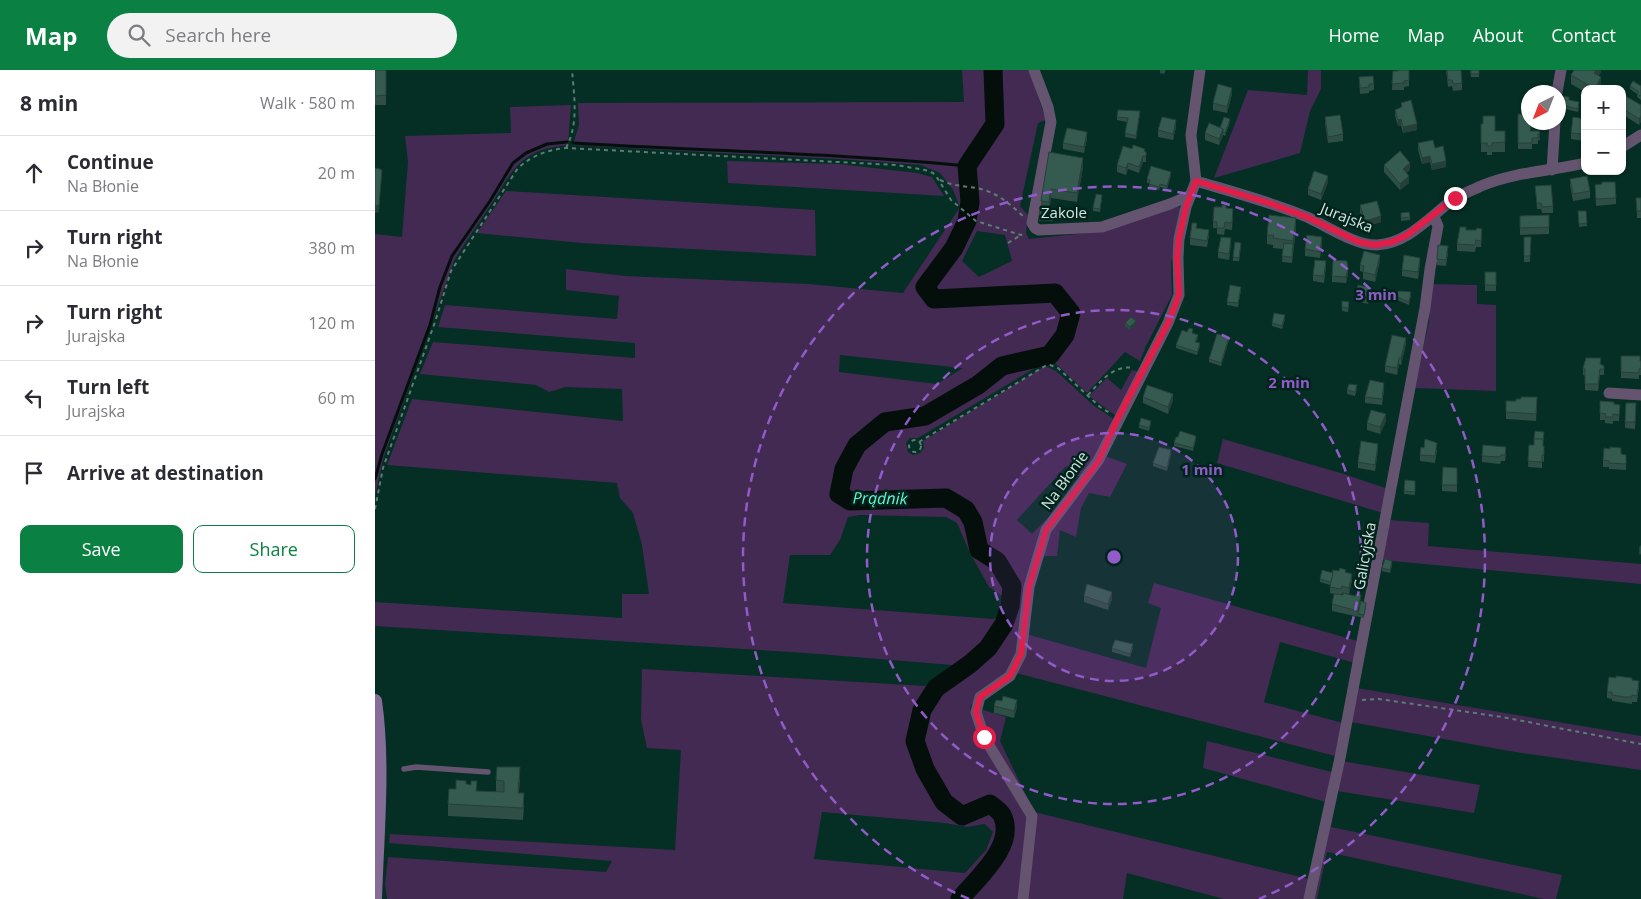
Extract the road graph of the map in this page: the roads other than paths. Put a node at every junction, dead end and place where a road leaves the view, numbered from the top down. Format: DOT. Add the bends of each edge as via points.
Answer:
graph roads {
  1 [pos="1034,70"];
  2 [pos="1200,70"];
  3 [pos="1561,70"];
  4 [pos="1558,85"];
  5 [pos="1554,130"];
  6 [pos="1641,135"];
  7 [pos="1626,145"];
  8 [pos="1581,164"];
  9 [pos="1552,170"];
  10 [pos="1196,181"];
  11 [pos="1191,194"];
  12 [pos="1433,216"];
  13 [pos="1609,393"];
  14 [pos="1641,395"];
  15 [pos="375,701"];
  16 [pos="376,727"];
  17 [pos="404,770"];
  18 [pos="488,772"];
  19 [pos="375,899"];
  20 [pos="1023,899"];
  21 [pos="1309,899"];
  1 -- 11 [label="street, Zakole" via="1049,107 1051,122 1033,225 1039,230 1102,227"];
  2 -- 10 [label="street" via="1191,135"];
  3 -- 4 [label="street"];
  5 -- 9 [label="street"];
  6 -- 7 [label="street"];
  8 -- 9 [label="street, Jurajska"];
  9 -- 12 [label="street, Jurajska" via="1501,179 1482,186 1455,198"];
  10 -- 11 [label="street, Na Błonie"];
  10 -- 12 [label="street, Jurajska" via="1269,203 1359,242 1375,245 1400,239"];
  11 -- 20 [label="street, Na Błonie" via="1179,238 1179,295 1168,323 1098,462 1046,530 1029,587 1021,654 1010,676 980,697 976,712 984,737 1032,816"];
  12 -- 21 [label="street, Galicyjska" via="1437,226 1425,308 1351,701"];
  13 -- 14 [label="street"];
  15 -- 16 [label="main road"];
  16 -- 19 [label="main road" via="379,769"];
  17 -- 18 [label="lane" via="416,767"];
}
